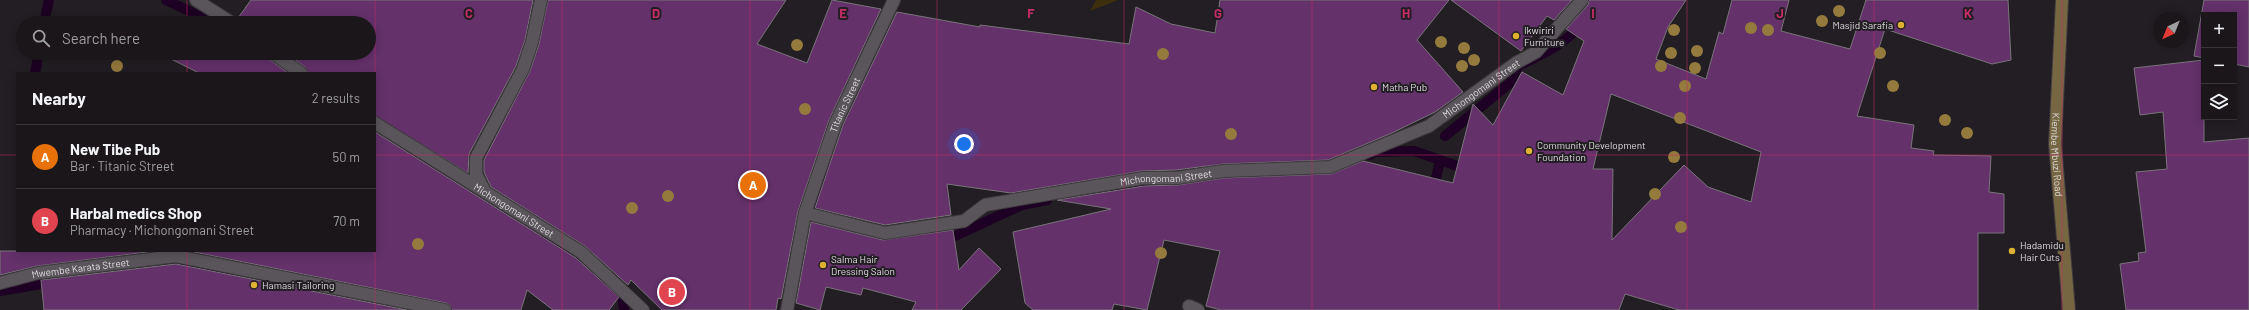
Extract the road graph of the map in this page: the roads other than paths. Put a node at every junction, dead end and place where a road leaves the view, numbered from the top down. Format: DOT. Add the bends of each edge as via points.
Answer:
graph roads {
  1 [pos="196,0"];
  2 [pos="541,0"];
  3 [pos="894,0"];
  4 [pos="1582,0"];
  5 [pos="2062,0"];
  6 [pos="221,16"];
  7 [pos="283,60"];
  8 [pos="300,72"];
  9 [pos="376,124"];
  10 [pos="486,193"];
  11 [pos="805,213"];
  12 [pos="0,283"];
  13 [pos="445,310"];
  14 [pos="643,310"];
  15 [pos="787,310"];
  16 [pos="2069,310"];
  1 -- 6 [label="street"];
  2 -- 10 [label="street" via="523,69 476,158 476,174"];
  3 -- 11 [label="street, Titanic Street" via="836,122"];
  4 -- 11 [label="street, Michongomani Street" via="1536,52 1516,63 1429,126 1330,167 1223,171 1177,178 1143,178 985,205 964,221 885,233"];
  5 -- 16 [label="main road, Kiembe Mbuzi Road" via="2055,144"];
  7 -- 8 [label="street"];
  9 -- 10 [label="street, Michongomani Street"];
  10 -- 14 [label="street, Michongomani Street" via="581,252"];
  11 -- 15 [label="street"];
  12 -- 13 [label="street, Mwembe Karata Street" via="38,272 176,256"];
}
